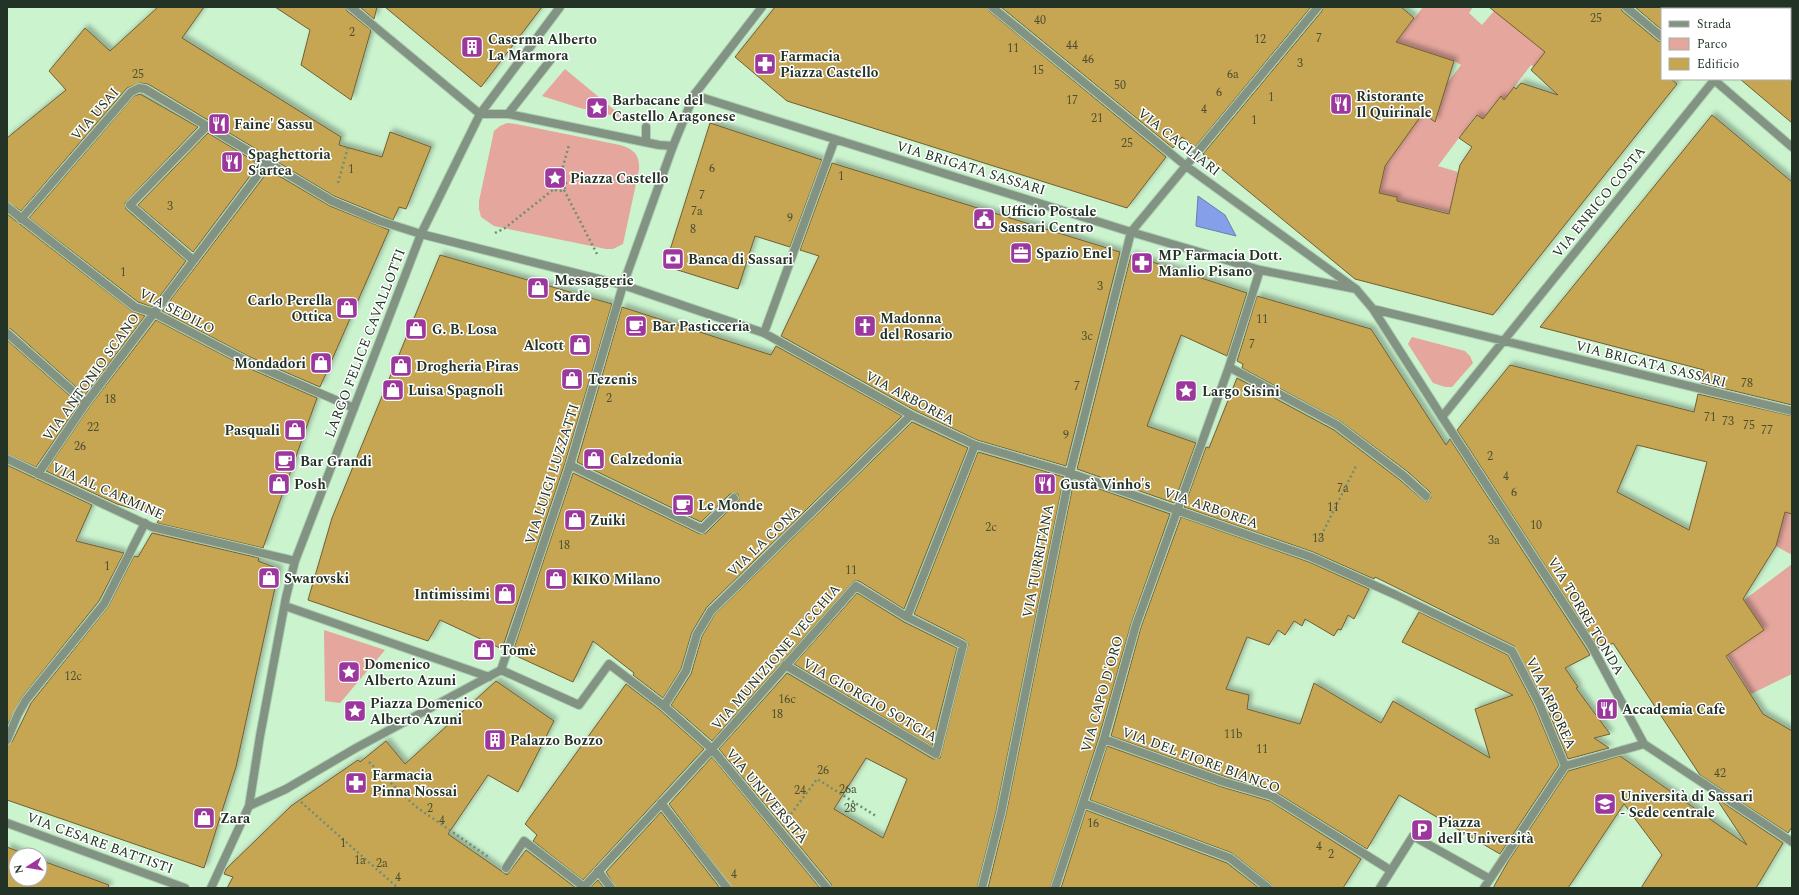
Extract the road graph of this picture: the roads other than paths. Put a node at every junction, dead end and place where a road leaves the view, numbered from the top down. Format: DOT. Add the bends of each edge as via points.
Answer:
graph roads {
  1 [pos="351,7"];
  2 [pos="560,7"];
  3 [pos="762,7"];
  4 [pos="992,7"];
  5 [pos="1318,7"];
  6 [pos="1626,7"];
  7 [pos="1661,36"];
  8 [pos="552,58"];
  9 [pos="1713,80"];
  10 [pos="1715,80"];
  11 [pos="694,94"];
  12 [pos="480,114"];
  13 [pos="508,114"];
  14 [pos="207,126"];
  15 [pos="646,127"];
  16 [pos="835,139"];
  17 [pos="646,142"];
  18 [pos="673,146"];
  19 [pos="1792,147"];
  20 [pos="267,163"];
  21 [pos="1186,166"];
  22 [pos="7,207"];
  23 [pos="21,219"];
  24 [pos="1131,232"];
  25 [pos="421,234"];
  26 [pos="193,260"];
  27 [pos="1260,270"];
  28 [pos="623,285"];
  29 [pos="1356,289"];
  30 [pos="1373,309"];
  31 [pos="154,313"];
  32 [pos="7,333"];
  33 [pos="764,333"];
  34 [pos="1504,342"];
  35 [pos="1229,367"];
  36 [pos="86,403"];
  37 [pos="354,408"];
  38 [pos="1792,411"];
  39 [pos="911,415"];
  40 [pos="1442,417"];
  41 [pos="975,445"];
  42 [pos="7,459"];
  43 [pos="570,465"];
  44 [pos="1070,473"];
  45 [pos="38,474"];
  46 [pos="1426,496"];
  47 [pos="734,498"];
  48 [pos="1178,509"];
  49 [pos="145,523"];
  50 [pos="295,561"];
  51 [pos="285,606"];
  52 [pos="907,617"];
  53 [pos="785,665"];
  54 [pos="501,670"];
  55 [pos="489,677"];
  56 [pos="664,706"];
  57 [pos="1104,739"];
  58 [pos="7,740"];
  59 [pos="1644,744"];
  60 [pos="712,749"];
  61 [pos="1565,766"];
  62 [pos="661,803"];
  63 [pos="1082,803"];
  64 [pos="249,806"];
  65 [pos="7,823"];
  66 [pos="1792,842"];
  67 [pos="506,868"];
  68 [pos="1390,870"];
  69 [pos="598,872"];
  70 [pos="1490,879"];
  71 [pos="583,887"];
  72 [pos="184,888"];
  73 [pos="211,888"];
  74 [pos="611,888"];
  75 [pos="727,888"];
  76 [pos="827,888"];
  77 [pos="982,888"];
  78 [pos="1055,888"];
  79 [pos="1268,888"];
  80 [pos="1380,888"];
  81 [pos="1484,888"];
  1 -- 12 [label="street"];
  2 -- 12 [label="street"];
  3 -- 11 [label="street"];
  4 -- 21 [label="street, VIA CAGLIARI"];
  5 -- 21 [label="street, VIA TURRITANA"];
  6 -- 7 [label="street"];
  8 -- 13 [label="street"];
  9 -- 34 [label="street, VIA ENRICO COSTA"];
  10 -- 19 [label="street"];
  11 -- 16 [label="street, VIA BRIGATA SASSARI"];
  11 -- 18 [label="street"];
  12 -- 13 [label="street"];
  12 -- 25 [label="street"];
  13 -- 17 [label="street"];
  14 -- 20 [label="street, VIA USAI"];
  14 -- 23 [label="street, VIA USAI" via="145,89 139,88 131,92"];
  14 -- 26 [label="street" via="130,205"];
  15 -- 17 [label="street"];
  16 -- 24 [label="street, VIA BRIGATA SASSARI"];
  16 -- 33 [label="street"];
  17 -- 18 [label="street"];
  18 -- 28 [label="street"];
  20 -- 25 [label="street, VIA USAI" via="332,201 380,221"];
  20 -- 26 [label="street, VIA ANTONIO SCANO"];
  21 -- 24 [label="street, VIA TURRITANA"];
  21 -- 29 [label="street, VIA CAGLIARI"];
  22 -- 23 [label="street, VIA SEDILO"];
  23 -- 31 [label="street, VIA SEDILO" via="135,307"];
  24 -- 27 [label="street, VIA BRIGATA SASSARI"];
  24 -- 44 [label="street, VIA TURRITANA"];
  25 -- 28 [label="street"];
  25 -- 37 [label="street, LARGO FELICE CAVALLOTTI"];
  26 -- 31 [label="street, VIA ANTONIO SCANO"];
  27 -- 29 [label="street, VIA BRIGATA SASSARI"];
  27 -- 35 [label="street"];
  28 -- 33 [label="street, VIA ARBOREA"];
  28 -- 43 [label="street, VIA LUIGI LUZZATTI"];
  29 -- 30 [label="street"];
  30 -- 34 [label="street, VIA BRIGATA SASSARI"];
  30 -- 40 [label="street"];
  31 -- 36 [label="street, VIA ANTONIO SCANO"];
  31 -- 37 [label="street, VIA SEDILO" via="248,362"];
  32 -- 36 [label="street"];
  33 -- 39 [label="street, VIA ARBOREA"];
  34 -- 38 [label="street, VIA BRIGATA SASSARI"];
  34 -- 40 [label="street"];
  35 -- 46 [label="street" via="1337,425"];
  35 -- 48 [label="street"];
  36 -- 45 [label="street, VIA ANTONIO SCANO"];
  37 -- 50 [label="street, LARGO FELICE CAVALLOTTI"];
  39 -- 41 [label="street, VIA ARBOREA"];
  39 -- 56 [label="street, VIA LA CONA" via="711,611 697,634 686,671"];
  40 -- 59 [label="street, VIA TORRE TONDA" via="1591,644"];
  41 -- 44 [label="street, VIA ARBOREA"];
  41 -- 52 [label="street"];
  42 -- 45 [label="street, VIA AL CARMINE"];
  43 -- 47 [label="street" via="702,529"];
  43 -- 54 [label="street, VIA LUIGI LUZZATTI"];
  44 -- 48 [label="street, VIA ARBOREA"];
  44 -- 77 [label="street, VIA TURRITANA" via="1001,813"];
  45 -- 49 [label="street, VIA AL CARMINE"];
  48 -- 57 [label="street, VIA CAPO D'ORO" via="1136,624"];
  48 -- 61 [label="street, VIA ARBOREA" via="1311,557 1512,651 1539,703"];
  49 -- 50 [label="street, VIA AL CARMINE" via="152,527"];
  49 -- 58 [label="street" via="104,604 26,700"];
  50 -- 51 [label="street, LARGO FELICE CAVALLOTTI"];
  51 -- 55 [label="street"];
  51 -- 64 [label="street"];
  52 -- 53 [label="street, VIA MUNIZIONE VECCHIA" via="856,586"];
  52 -- 53 [label="street, VIA GIORGIO SOTGIA" via="963,645 936,754"];
  53 -- 60 [label="street, VIA MUNIZIONE VECCHIA"];
  54 -- 55 [label="street"];
  54 -- 56 [label="street, VIA UNIVERSITÀ" via="579,705 609,664"];
  55 -- 64 [label="street" via="356,748 286,789"];
  56 -- 60 [label="street, VIA UNIVERSITÀ"];
  57 -- 63 [label="street, VIA CAPO D'ORO"];
  57 -- 68 [label="street, VIA DEL FIORE BIANCO" via="1224,782 1272,796"];
  59 -- 61 [label="street, VIA ARBOREA"];
  59 -- 66 [label="street, VIA TORRE TONDA"];
  60 -- 62 [label="street, VIA MUNIZIONE VECCHIA"];
  60 -- 76 [label="street, VIA UNIVERSITÀ"];
  61 -- 70 [label="street, VIA ARBOREA"];
  62 -- 69 [label="street, VIA MUNIZIONE VECCHIA"];
  62 -- 75 [label="street"];
  63 -- 78 [label="street, VIA CAPO D'ORO"];
  63 -- 79 [label="street" via="1230,858"];
  64 -- 73 [label="street"];
  65 -- 72 [label="street, VIA CESARE BATTISTI"];
  67 -- 71 [label="street" via="524,841"];
  68 -- 70 [label="street" via="1413,836"];
  68 -- 80 [label="street"];
  69 -- 71 [label="street, VIA MUNIZIONE VECCHIA"];
  69 -- 74 [label="street"];
  70 -- 81 [label="street"];
}
